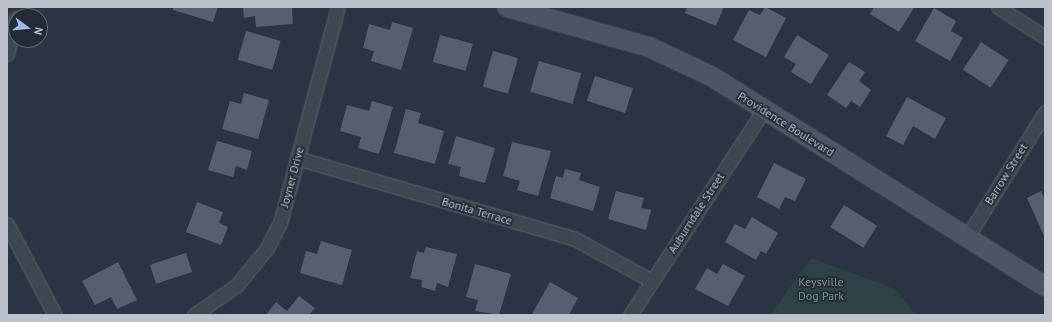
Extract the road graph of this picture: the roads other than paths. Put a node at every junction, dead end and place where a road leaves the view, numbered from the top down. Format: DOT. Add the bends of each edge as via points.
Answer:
graph roads {
  1 [pos="338,7"];
  2 [pos="507,7"];
  3 [pos="998,7"];
  4 [pos="1045,37"];
  5 [pos="763,111"];
  6 [pos="1045,112"];
  7 [pos="296,158"];
  8 [pos="7,224"];
  9 [pos="968,237"];
  10 [pos="652,280"];
  11 [pos="1045,286"];
  12 [pos="55,315"];
  13 [pos="194,315"];
  14 [pos="630,315"];
  1 -- 7 [label="street, Joyner Drive"];
  2 -- 5 [label="main road, Providence Boulevard" via="650,46 711,76"];
  3 -- 4 [label="street"];
  5 -- 9 [label="main road, Providence Boulevard"];
  5 -- 10 [label="street, Auburndale Street"];
  6 -- 9 [label="street, Barrow Street"];
  7 -- 10 [label="street, Bonita Terrace" via="574,239"];
  7 -- 13 [label="street, Joyner Drive" via="280,223 267,248 237,285"];
  8 -- 12 [label="street"];
  9 -- 11 [label="main road, Providence Boulevard"];
  10 -- 14 [label="street, Auburndale Street"];
}
